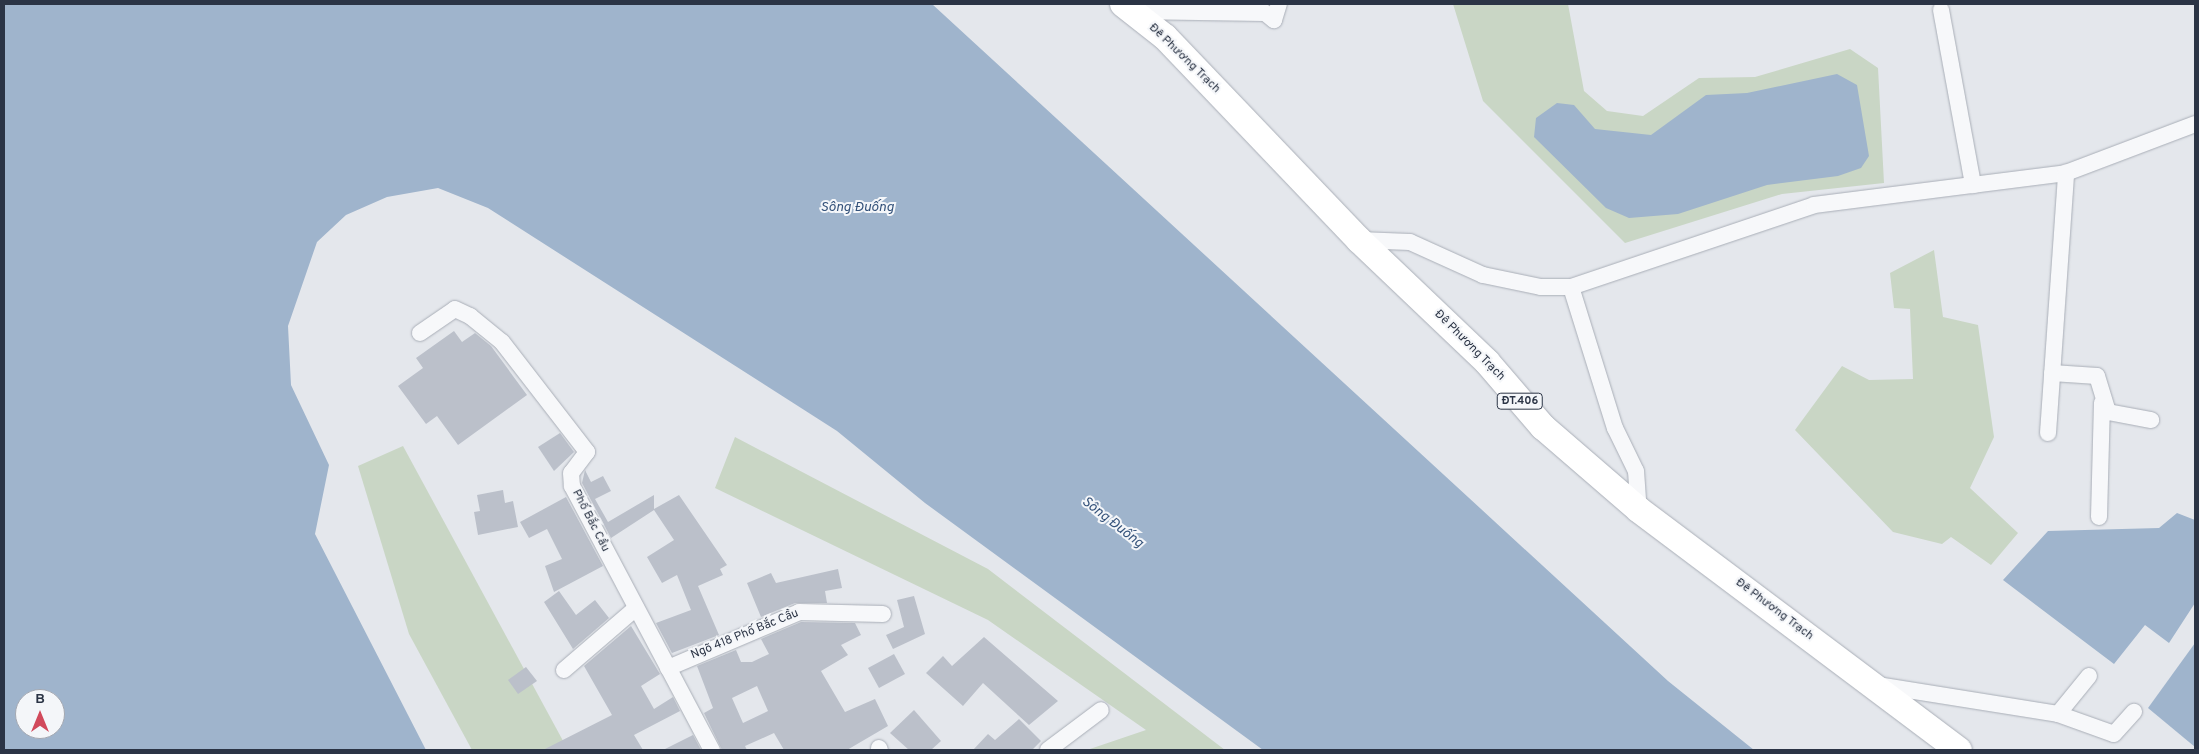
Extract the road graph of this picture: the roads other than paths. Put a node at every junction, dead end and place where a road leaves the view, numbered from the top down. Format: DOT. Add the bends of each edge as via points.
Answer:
graph roads {
  1 [pos="1279,4"];
  2 [pos="1128,7"];
  3 [pos="1260,8"];
  4 [pos="1941,10"];
  5 [pos="2195,124"];
  6 [pos="2066,173"];
  7 [pos="1973,185"];
  8 [pos="1359,240"];
  9 [pos="1571,287"];
  10 [pos="420,333"];
  11 [pos="2052,373"];
  12 [pos="2102,403"];
  13 [pos="2151,420"];
  14 [pos="2048,433"];
  15 [pos="1639,510"];
  16 [pos="2099,517"];
  17 [pos="636,608"];
  18 [pos="883,614"];
  19 [pos="668,668"];
  20 [pos="564,670"];
  21 [pos="2089,676"];
  22 [pos="1874,685"];
  23 [pos="1101,710"];
  24 [pos="2134,712"];
  25 [pos="2058,714"];
  26 [pos="712,750"];
  27 [pos="1048,750"];
  28 [pos="1959,750"];
  1 -- 3 [label="street" via="1274,20"];
  2 -- 3 [label="street"];
  2 -- 8 [label="main road, Đê Phương Trạch / ĐT.406" via="1165,37"];
  4 -- 7 [label="street"];
  5 -- 6 [label="street"];
  6 -- 7 [label="street"];
  6 -- 11 [label="street"];
  7 -- 9 [label="street" via="1814,205"];
  8 -- 9 [label="street" via="1410,242 1483,275 1541,287"];
  8 -- 15 [label="main road, Đê Phương Trạch / ĐT.406" via="1487,362 1543,427"];
  9 -- 15 [label="street" via="1616,428 1636,471"];
  10 -- 17 [label="street, Phố Bắc Cầu" via="455,309 502,342 587,452 571,473 570,482"];
  11 -- 12 [label="street" via="2097,376"];
  11 -- 14 [label="street"];
  12 -- 13 [label="street" via="2108,412"];
  12 -- 16 [label="street"];
  15 -- 22 [label="main road, Đê Phương Trạch / ĐT.406"];
  17 -- 19 [label="street, Phố Bắc Cầu"];
  17 -- 20 [label="street"];
  18 -- 19 [label="street, Ngõ 418 Phố Bắc Cầu" via="799,612"];
  19 -- 26 [label="street, Phố Bắc Cầu"];
  21 -- 25 [label="street"];
  22 -- 25 [label="street"];
  22 -- 28 [label="main road, Đê Phương Trạch / ĐT.406"];
  23 -- 27 [label="street"];
  24 -- 25 [label="street" via="2114,734"];
}
